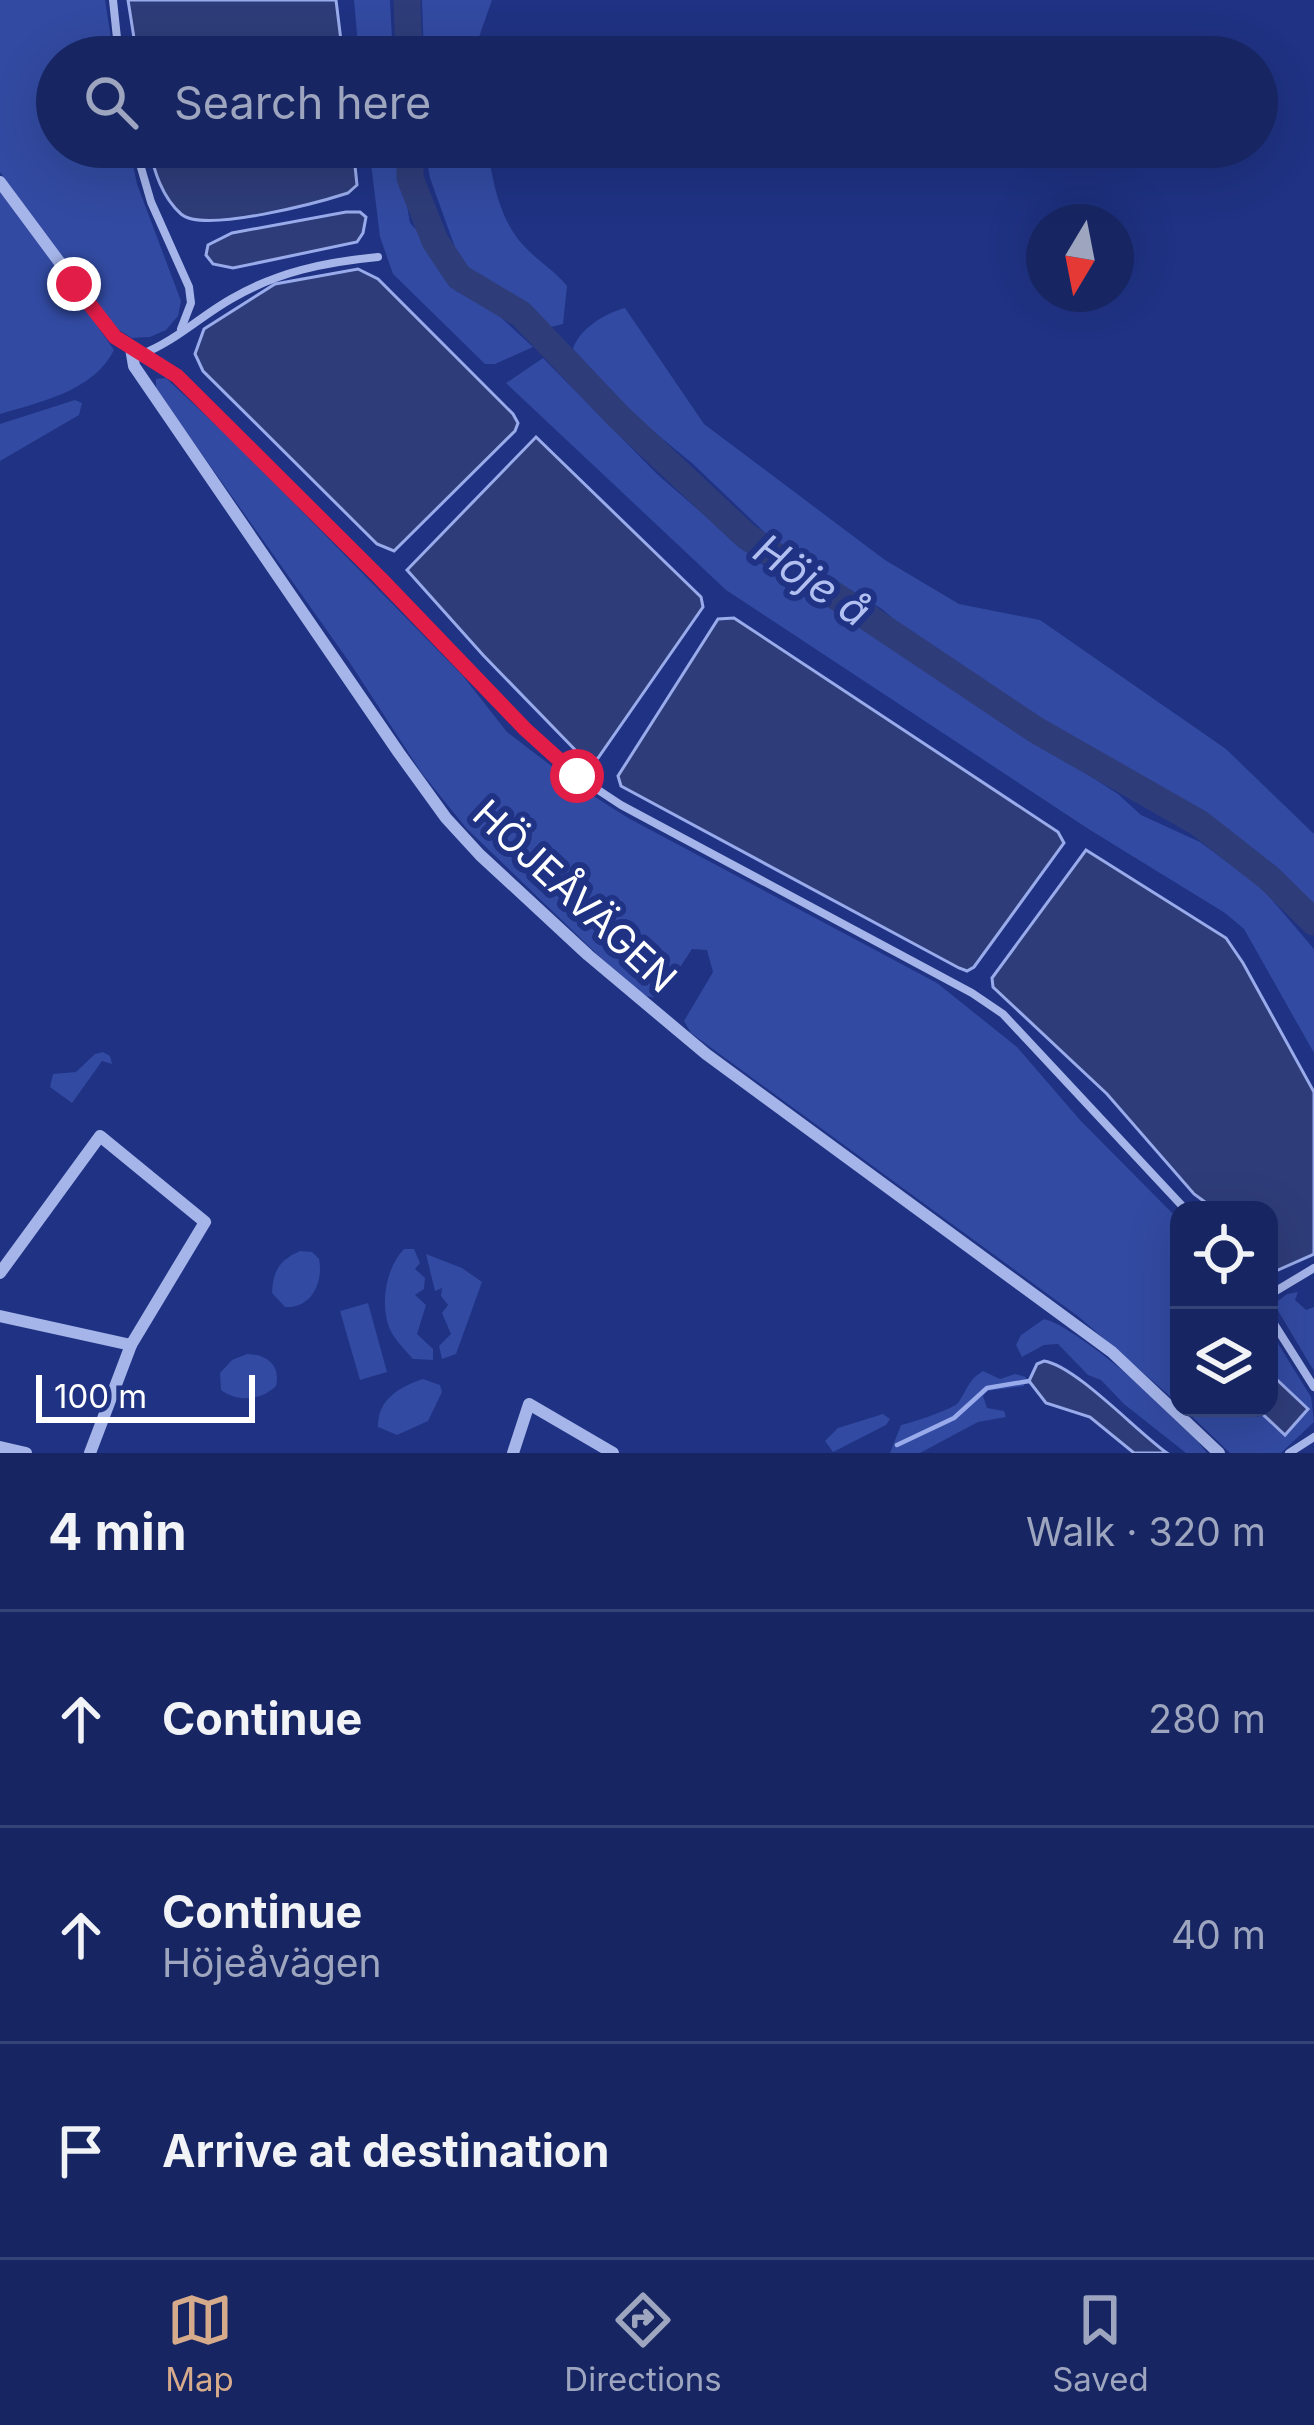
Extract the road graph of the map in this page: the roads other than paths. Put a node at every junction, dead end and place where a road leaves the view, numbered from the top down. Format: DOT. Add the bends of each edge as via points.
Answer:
graph roads {
  1 [pos="113,0"];
  2 [pos="117,36"];
  3 [pos="141,168"];
  4 [pos="0,182"];
  5 [pos="378,257"];
  6 [pos="181,331"];
  7 [pos="137,351"];
  8 [pos="1178,1201"];
  9 [pos="1314,1268"];
  10 [pos="0,1273"];
  11 [pos="1278,1290"];
  12 [pos="0,1316"];
  13 [pos="1278,1330"];
  14 [pos="131,1345"];
  15 [pos="1314,1387"];
  16 [pos="1314,1437"];
  17 [pos="0,1447"];
  18 [pos="26,1453"];
  19 [pos="90,1453"];
  20 [pos="513,1453"];
  21 [pos="613,1453"];
  22 [pos="1219,1453"];
  23 [pos="1289,1453"];
  1 -- 2 [label="lane"];
  3 -- 6 [label="lane" via="189,286"];
  4 -- 7 [label="street, HÖJEÅVÄGEN" via="115,337"];
  5 -- 6 [label="lane" via="274,276"];
  6 -- 7 [label="lane"];
  7 -- 8 [label="lane" via="177,376 577,776 1003,1014"];
  7 -- 22 [label="street, HÖJEÅVÄGEN" via="134,366 446,818 481,855 706,1054 1112,1352"];
  9 -- 11 [label="lane"];
  10 -- 14 [label="street" via="100,1136 205,1222"];
  12 -- 14 [label="street"];
  13 -- 15 [label="lane"];
  14 -- 19 [label="street"];
  16 -- 23 [label="lane"];
  17 -- 18 [label="street"];
  20 -- 21 [label="street" via="529,1404"];
}
